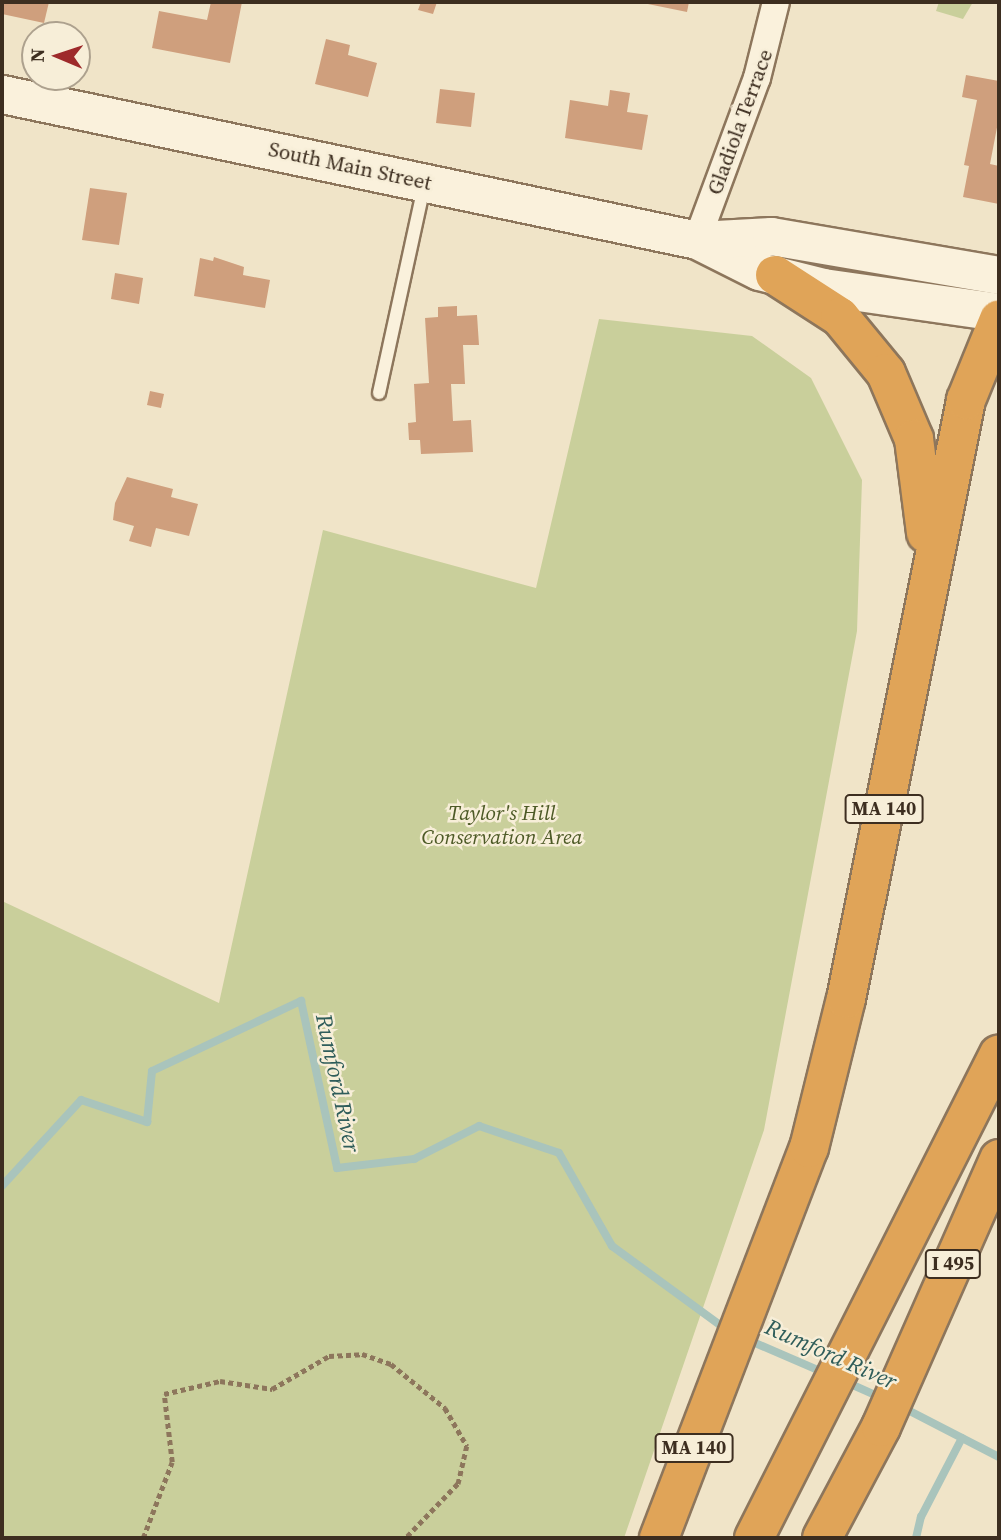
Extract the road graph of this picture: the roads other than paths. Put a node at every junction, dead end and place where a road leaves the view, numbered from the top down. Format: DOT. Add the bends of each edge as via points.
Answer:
graph roads {
  1 [pos="776,2"];
  2 [pos="2,93"];
  3 [pos="425,182"];
  4 [pos="697,240"];
  5 [pos="775,275"];
  6 [pos="999,275"];
  7 [pos="999,312"];
  8 [pos="999,320"];
  9 [pos="379,393"];
  10 [pos="921,623"];
  11 [pos="999,1055"];
  12 [pos="999,1159"];
  13 [pos="659,1538"];
  14 [pos="754,1538"];
  15 [pos="822,1538"];
  1 -- 4 [label="street, Gladiola Terrace" via="757,78"];
  2 -- 3 [label="main road, South Main Street"];
  3 -- 4 [label="main road, South Main Street"];
  3 -- 9 [label="lane"];
  4 -- 5 [label="main road, South Main Street"];
  4 -- 6 [label="main road, South Main Street" via="771,236"];
  5 -- 7 [label="main road, South Main Street" via="938,306"];
  5 -- 10 [label="highway" via="840,317 891,384 914,439 923,486 927,567"];
  8 -- 10 [label="highway, MA 140" via="966,400"];
  10 -- 13 [label="highway, MA 140" via="846,999 816,1121"];
  11 -- 14 [label="highway"];
  12 -- 15 [label="highway, I 495" via="881,1427"];
}
